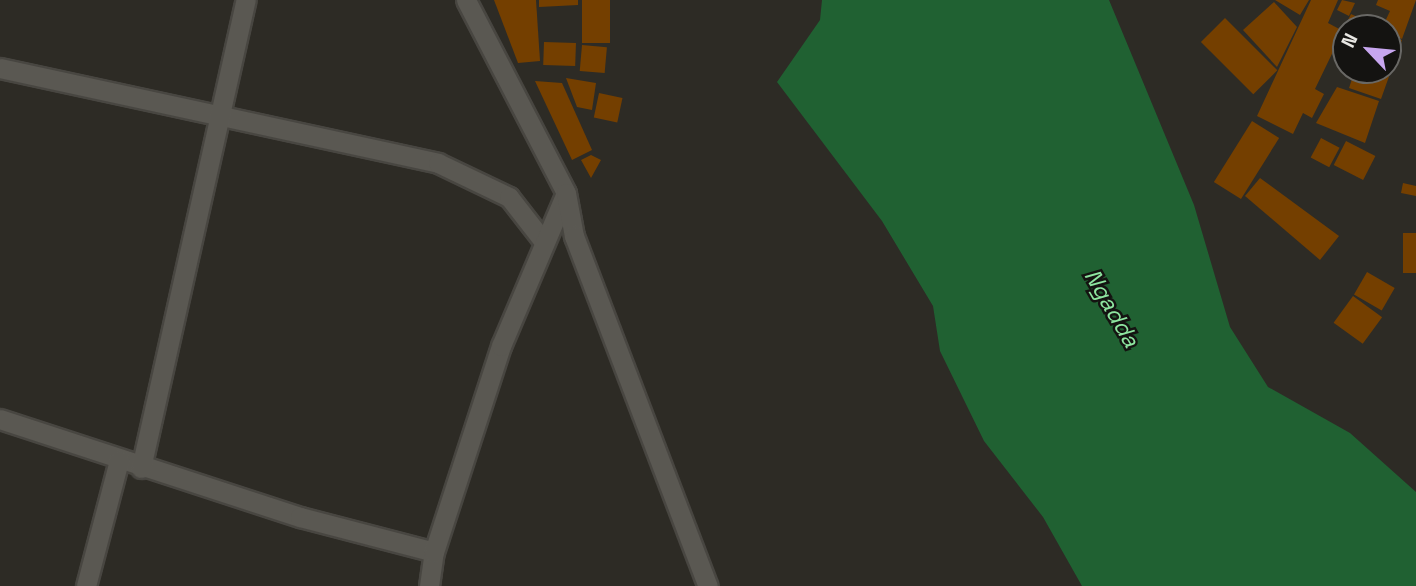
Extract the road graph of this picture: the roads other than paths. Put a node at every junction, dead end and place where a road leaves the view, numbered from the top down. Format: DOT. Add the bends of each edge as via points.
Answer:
graph roads {
  1 [pos="247,0"];
  2 [pos="466,0"];
  3 [pos="0,68"];
  4 [pos="218,118"];
  5 [pos="566,193"];
  6 [pos="544,242"];
  7 [pos="0,419"];
  8 [pos="119,460"];
  9 [pos="141,468"];
  10 [pos="434,552"];
  11 [pos="86,586"];
  12 [pos="429,586"];
  13 [pos="708,586"];
  1 -- 4 [label="street"];
  2 -- 5 [label="street"];
  3 -- 4 [label="street"];
  4 -- 6 [label="street" via="438,163 509,197"];
  4 -- 9 [label="street"];
  5 -- 6 [label="street"];
  5 -- 13 [label="street" via="574,236"];
  6 -- 10 [label="street" via="501,346"];
  7 -- 8 [label="street"];
  8 -- 9 [label="street"];
  8 -- 11 [label="street"];
  9 -- 10 [label="street"];
  10 -- 12 [label="street"];
}
